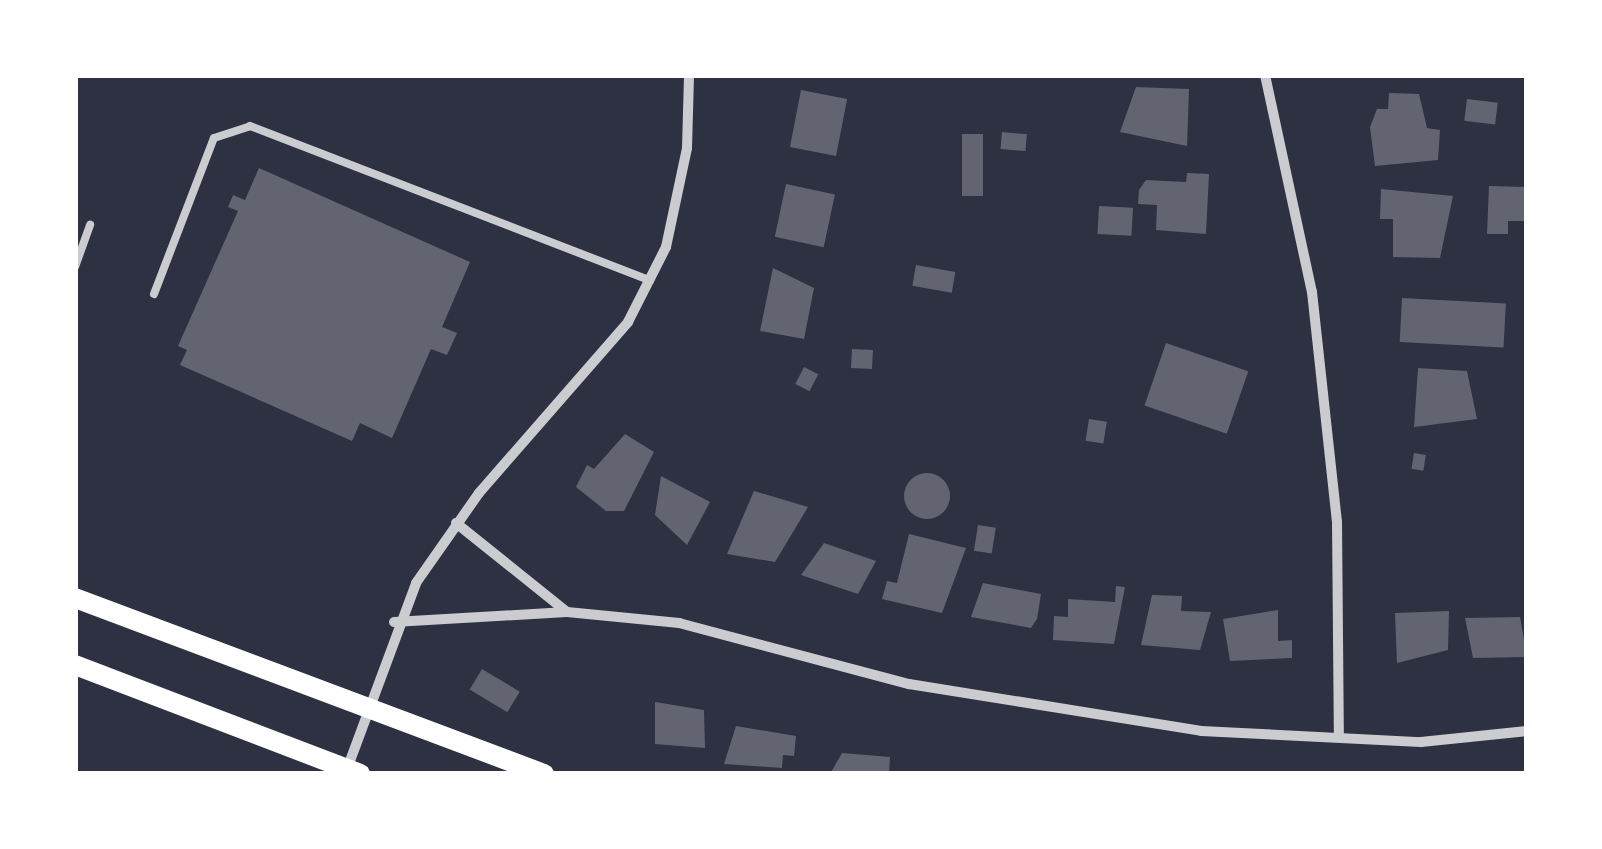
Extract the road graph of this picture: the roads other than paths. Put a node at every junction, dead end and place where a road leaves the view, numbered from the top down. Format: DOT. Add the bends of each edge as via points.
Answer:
graph roads {
  1 [pos="689,75"];
  2 [pos="1266,75"];
  3 [pos="90,225"];
  4 [pos="75,266"];
  5 [pos="650,280"];
  6 [pos="154,294"];
  7 [pos="456,523"];
  8 [pos="75,598"];
  9 [pos="566,612"];
  10 [pos="394,622"];
  11 [pos="75,664"];
  12 [pos="367,711"];
  13 [pos="1527,731"];
  14 [pos="1339,737"];
  15 [pos="351,772"];
  16 [pos="544,774"];
  1 -- 5 [label="street" via="687,148"];
  2 -- 14 [label="street" via="1314,311 1337,522"];
  3 -- 4 [label="lane"];
  5 -- 6 [label="lane" via="250,126 214,138"];
  5 -- 7 [label="street" via="628,322"];
  7 -- 9 [label="street"];
  7 -- 10 [label="street"];
  8 -- 12 [label="main road"];
  9 -- 10 [label="street"];
  9 -- 14 [label="street" via="679,623 909,684 1132,725"];
  10 -- 12 [label="street"];
  11 -- 15 [label="main road"];
  12 -- 15 [label="street"];
  12 -- 16 [label="main road"];
  13 -- 14 [label="street" via="1421,742"];
}
